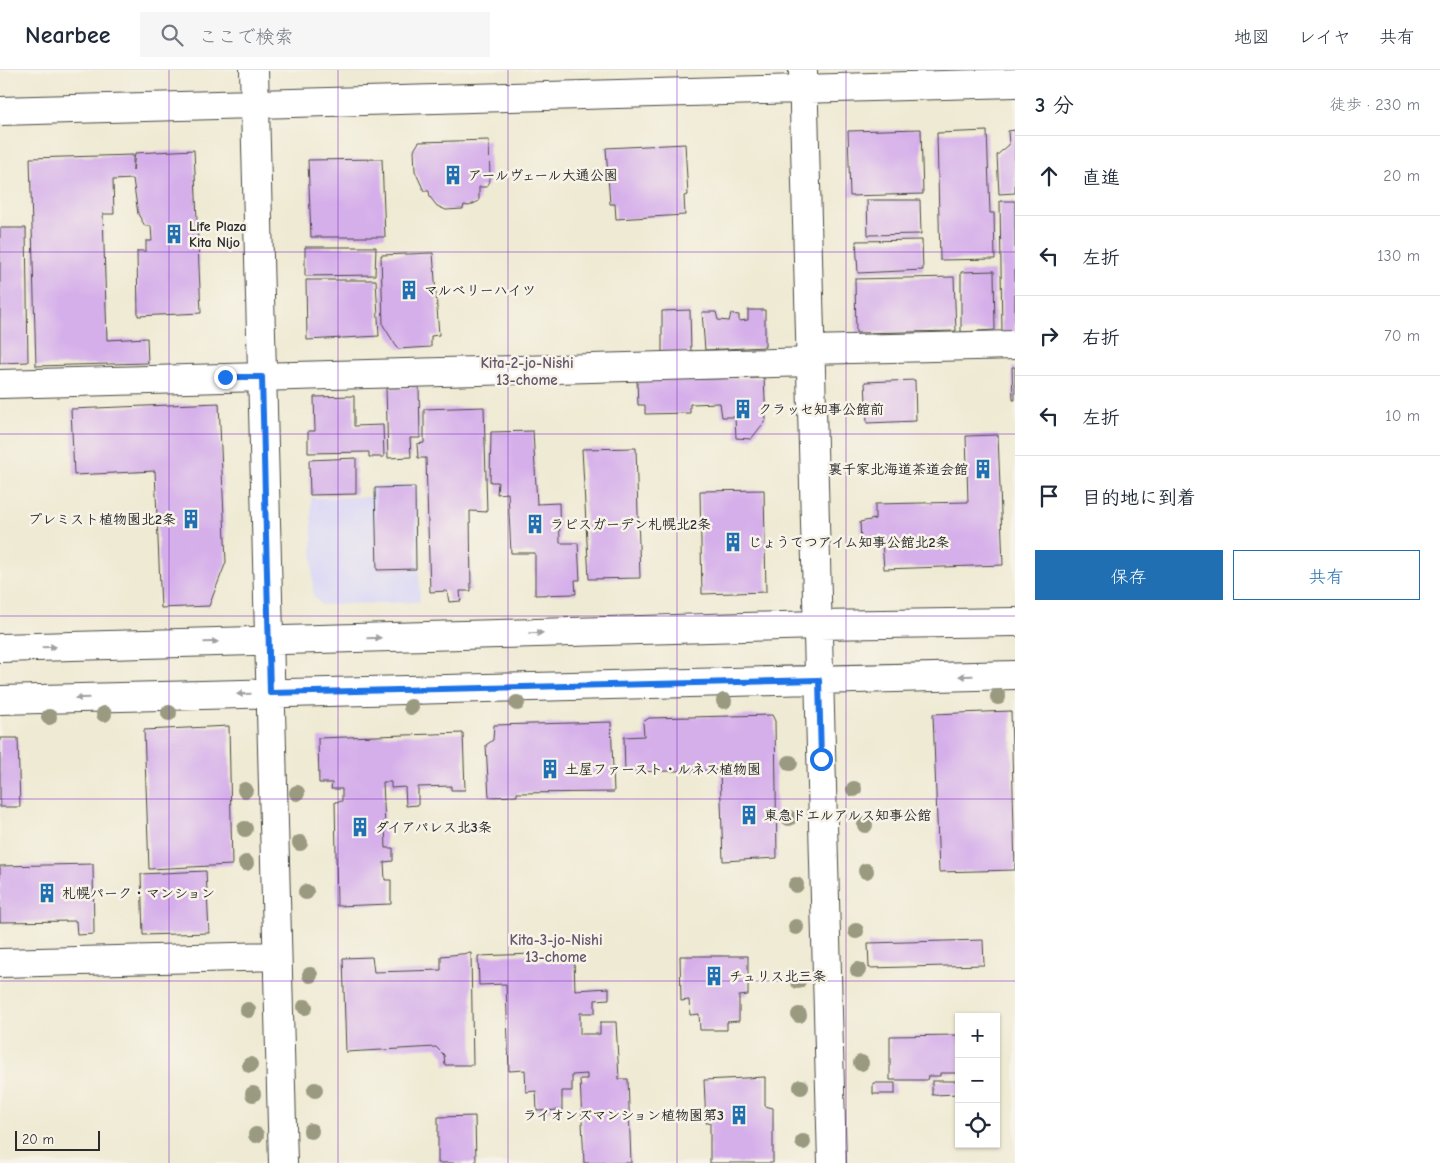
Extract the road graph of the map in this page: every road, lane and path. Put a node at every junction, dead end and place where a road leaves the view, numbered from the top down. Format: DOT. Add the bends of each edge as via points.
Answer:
graph roads {
  1 [pos="254,70"];
  2 [pos="804,80"];
  3 [pos="1015,83"];
  4 [pos="255,103"];
  5 [pos="0,110"];
  6 [pos="1015,345"];
  7 [pos="811,356"];
  8 [pos="262,377"];
  9 [pos="0,384"];
  10 [pos="1015,622"];
  11 [pos="818,625"];
  12 [pos="269,641"];
  13 [pos="0,648"];
  14 [pos="1015,675"];
  15 [pos="819,680"];
  16 [pos="270,693"];
  17 [pos="0,700"];
  18 [pos="278,956"];
  19 [pos="0,963"];
  20 [pos="283,1163"];
  21 [pos="832,1163"];
  1 -- 4 [label="street"];
  2 -- 3 [label="street"];
  2 -- 4 [label="street"];
  2 -- 7 [label="street"];
  4 -- 5 [label="street"];
  4 -- 8 [label="street"];
  6 -- 7 [label="street"];
  7 -- 8 [label="street"];
  7 -- 11 [label="street"];
  8 -- 9 [label="street"];
  8 -- 12 [label="street"];
  10 -- 11 [label="street"];
  12 -- 11 [label="street, one-way"];
  11 -- 15 [label="street"];
  13 -- 12 [label="street, one-way"];
  12 -- 16 [label="street"];
  14 -- 15 [label="street, one-way"];
  15 -- 16 [label="street"];
  15 -- 21 [label="street"];
  16 -- 17 [label="street, one-way"];
  16 -- 18 [label="street"];
  18 -- 19 [label="street"];
  18 -- 20 [label="street"];
}
